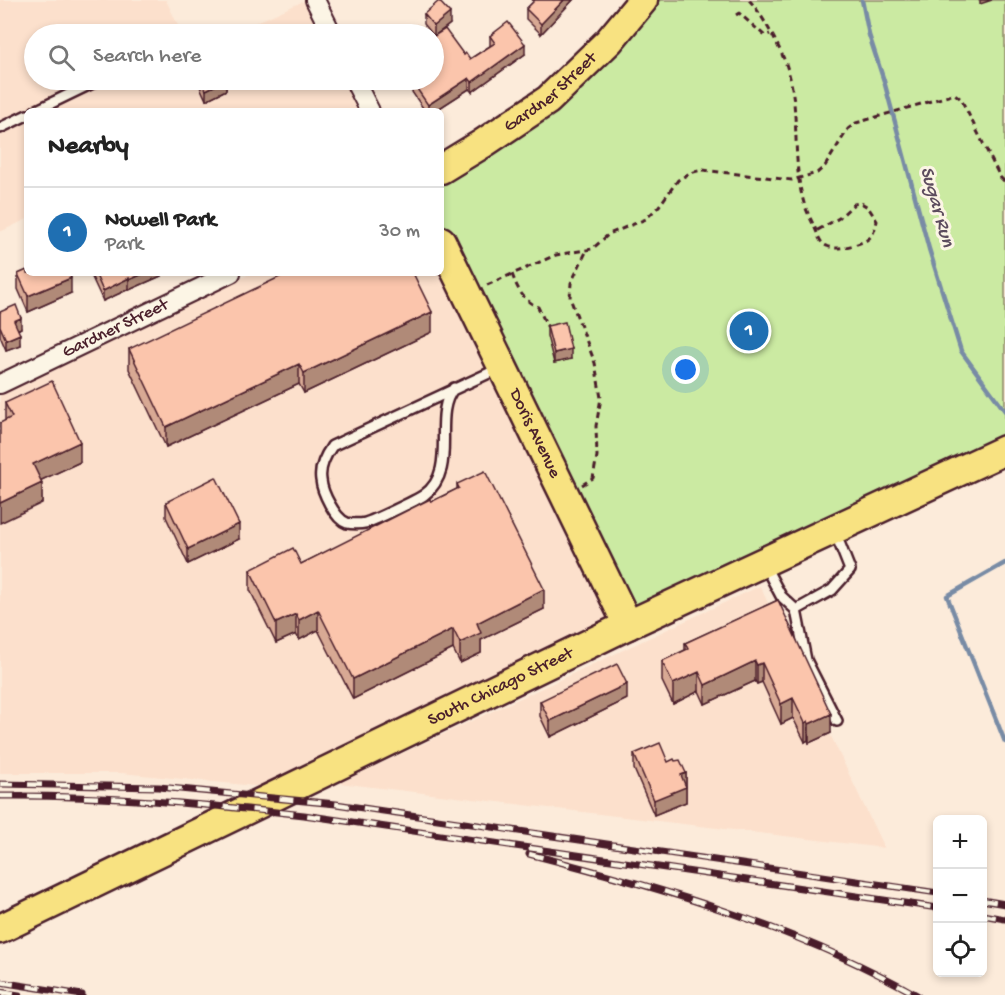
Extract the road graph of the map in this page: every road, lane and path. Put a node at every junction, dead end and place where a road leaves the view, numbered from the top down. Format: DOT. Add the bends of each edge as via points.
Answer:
graph roads {
  1 [pos="315,0"];
  2 [pos="643,0"];
  3 [pos="749,0"];
  4 [pos="736,15"];
  5 [pos="327,24"];
  6 [pos="770,34"];
  7 [pos="78,90"];
  8 [pos="359,90"];
  9 [pos="41,108"];
  10 [pos="368,108"];
  11 [pos="24,116"];
  12 [pos="0,128"];
  13 [pos="444,167"];
  14 [pos="800,178"];
  15 [pos="1005,182"];
  16 [pos="816,231"];
  17 [pos="444,247"];
  18 [pos="587,250"];
  19 [pos="512,274"];
  20 [pos="225,276"];
  21 [pos="466,291"];
  22 [pos="551,335"];
  23 [pos="502,367"];
  24 [pos="0,384"];
  25 [pos="454,388"];
  26 [pos="1004,450"];
  27 [pos="564,494"];
  28 [pos="834,530"];
  29 [pos="763,563"];
  30 [pos="796,610"];
  31 [pos="628,626"];
  32 [pos="837,721"];
  33 [pos="0,929"];
  1 -- 5 [label="street"];
  2 -- 13 [label="main road, Gardner Street" via="548,100"];
  3 -- 6 [label="path"];
  4 -- 6 [label="path" via="739,13 765,36"];
  6 -- 14 [label="path" via="787,66"];
  7 -- 9 [label="lane"];
  8 -- 10 [label="street"];
  11 -- 12 [label="lane"];
  14 -- 15 [label="path" via="825,166 856,123 955,94"];
  14 -- 16 [label="path" via="804,202"];
  14 -- 18 [label="path" via="702,170 690,173 678,180 646,219 609,234"];
  16 -- 16 [label="path" via="854,204 868,207 877,221 873,235 849,246 827,246"];
  17 -- 21 [label="main road, Doris Avenue"];
  18 -- 19 [label="path" via="556,255"];
  18 -- 27 [label="path" via="571,283 570,298 596,363 601,398 596,426 597,456 593,478"];
  19 -- 21 [label="path"];
  19 -- 22 [label="path" via="527,302 538,307"];
  20 -- 24 [label="street, Gardner Street"];
  21 -- 23 [label="main road, Doris Avenue"];
  23 -- 25 [label="lane"];
  23 -- 27 [label="main road, Doris Avenue"];
  25 -- 25 [label="lane" via="332,446 324,459 321,480 334,513 346,522 365,523 425,494 438,477 444,453 445,405"];
  26 -- 28 [label="main road, South Chicago Street"];
  27 -- 31 [label="main road, Doris Avenue"];
  28 -- 29 [label="main road, South Chicago Street"];
  28 -- 30 [label="lane" via="850,570 832,590"];
  29 -- 30 [label="lane" via="781,596"];
  29 -- 31 [label="main road, South Chicago Street"];
  30 -- 32 [label="lane" via="807,660"];
  31 -- 33 [label="main road, South Chicago Street"];
}
